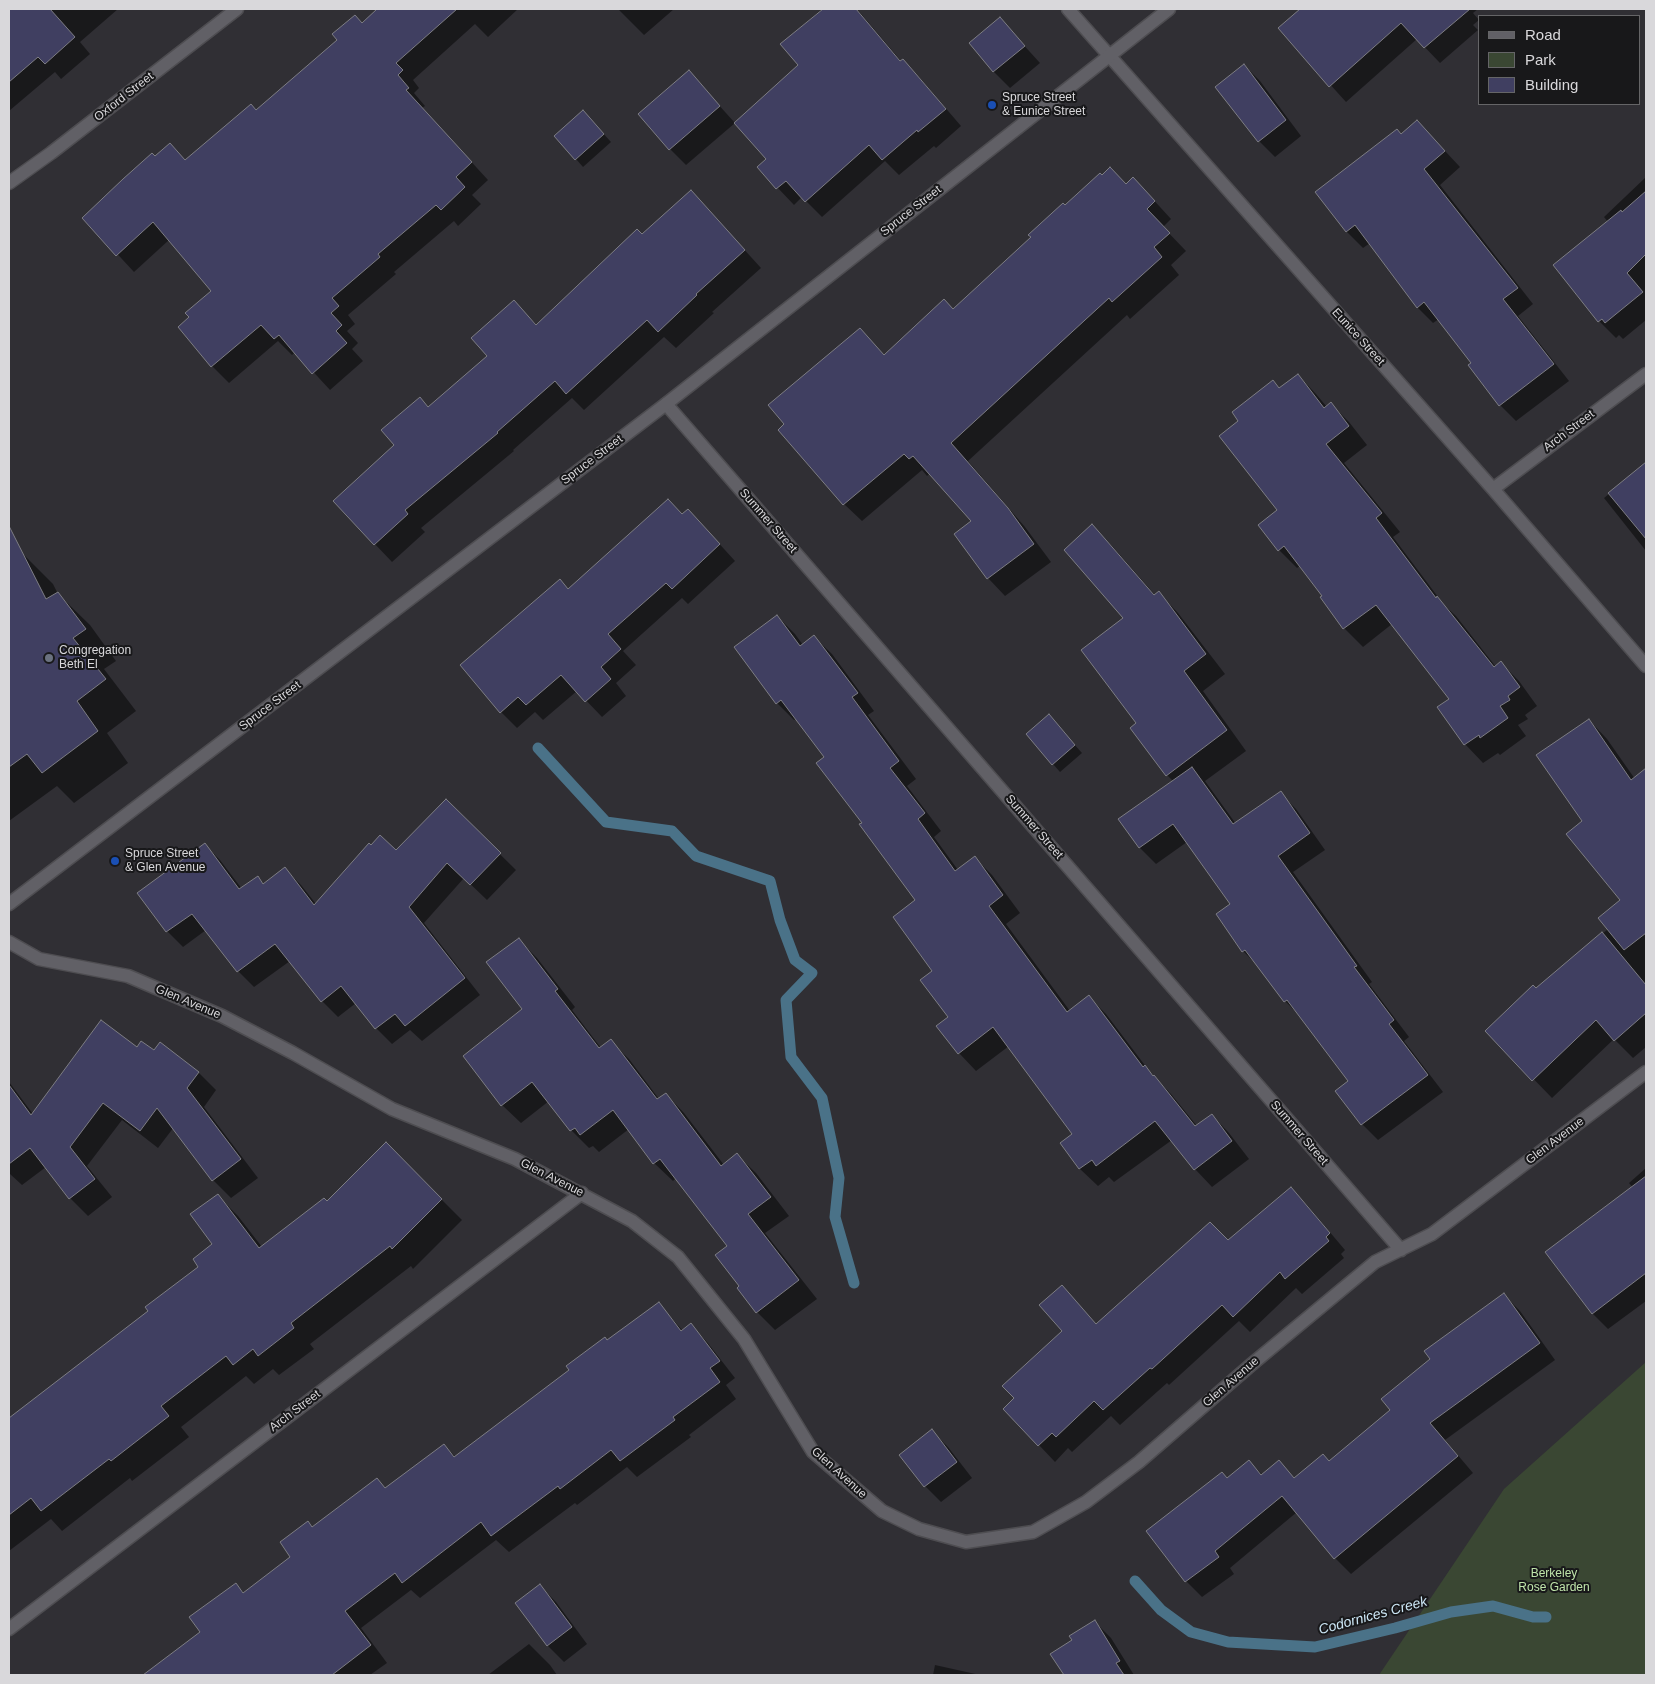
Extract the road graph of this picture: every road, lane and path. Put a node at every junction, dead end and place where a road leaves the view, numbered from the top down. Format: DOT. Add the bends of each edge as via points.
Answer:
graph roads {
  1 [pos="237,9"];
  2 [pos="1068,9"];
  3 [pos="1169,9"];
  4 [pos="1109,55"];
  5 [pos="9,183"];
  6 [pos="1646,374"];
  7 [pos="666,404"];
  8 [pos="1493,489"];
  9 [pos="1646,666"];
  10 [pos="9,904"];
  11 [pos="9,942"];
  12 [pos="1646,1072"];
  13 [pos="582,1193"];
  14 [pos="1402,1250"];
  15 [pos="9,1629"];
  1 -- 5 [label="street, Oxford Street"];
  2 -- 4 [label="street, Eunice Street"];
  3 -- 4 [label="street, Spruce Street"];
  4 -- 7 [label="street, Spruce Street"];
  4 -- 8 [label="street, Eunice Street"];
  6 -- 8 [label="street, Arch Street"];
  7 -- 10 [label="street, Spruce Street"];
  7 -- 14 [label="street, Summer Street"];
  8 -- 9 [label="street, Eunice Street"];
  11 -- 13 [label="street, Glen Avenue" via="39,959 128,976 222,1016 392,1109 515,1159"];
  12 -- 14 [label="street, Glen Avenue" via="1432,1234"];
  13 -- 14 [label="street, Glen Avenue" via="632,1221 678,1257 744,1339 813,1452 882,1511 919,1529 966,1542 1032,1532 1086,1502 1139,1462 1376,1262"];
  13 -- 15 [label="street, Arch Street"];
}
